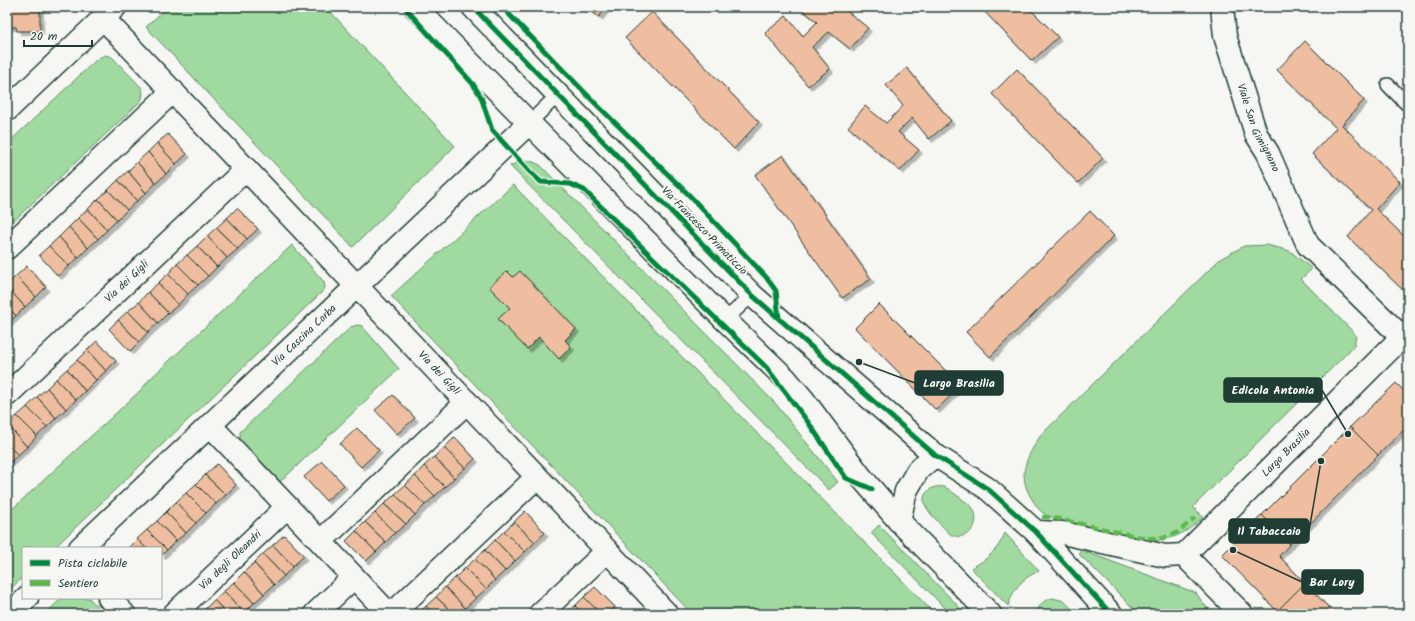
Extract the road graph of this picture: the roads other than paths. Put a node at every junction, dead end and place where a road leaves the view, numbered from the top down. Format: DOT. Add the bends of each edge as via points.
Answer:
graph roads {
  1 [pos="415,7"];
  2 [pos="473,7"];
  3 [pos="1222,7"];
  4 [pos="109,13"];
  5 [pos="1388,85"];
  6 [pos="173,91"];
  7 [pos="558,95"];
  8 [pos="1408,105"];
  9 [pos="7,110"];
  10 [pos="529,123"];
  11 [pos="246,169"];
  12 [pos="1308,245"];
  13 [pos="7,248"];
  14 [pos="357,286"];
  15 [pos="752,295"];
  16 [pos="725,320"];
  17 [pos="1406,337"];
  18 [pos="7,395"];
  19 [pos="467,402"];
  20 [pos="210,425"];
  21 [pos="935,455"];
  22 [pos="537,477"];
  23 [pos="287,507"];
  24 [pos="899,521"];
  25 [pos="1036,532"];
  26 [pos="320,541"];
  27 [pos="81,547"];
  28 [pos="607,551"];
  29 [pos="1184,555"];
  30 [pos="354,577"];
  31 [pos="26,599"];
  32 [pos="110,599"];
  33 [pos="10,614"];
  34 [pos="124,614"];
  35 [pos="174,614"];
  36 [pos="315,614"];
  37 [pos="391,614"];
  38 [pos="540,614"];
  39 [pos="666,614"];
  40 [pos="990,614"];
  41 [pos="1111,614"];
  42 [pos="1242,614"];
  1 -- 10 [label="street"];
  2 -- 7 [label="street, Via Francesco Primaticcio"];
  3 -- 12 [label="street, Viale San Gimignano" via="1225,36 1256,134 1268,153"];
  4 -- 6 [label="street, Via dei Gigli"];
  4 -- 9 [label="street"];
  5 -- 8 [label="lane"];
  6 -- 11 [label="street, Via dei Gigli"];
  6 -- 13 [label="street"];
  7 -- 10 [label="lane"];
  7 -- 15 [label="street, Via Francesco Primaticcio"];
  10 -- 14 [label="street, Via Cascina Corba"];
  10 -- 16 [label="street"];
  11 -- 14 [label="street, Via dei Gigli"];
  11 -- 18 [label="street, Via dei Gigli"];
  12 -- 17 [label="street, Largo Brasilia"];
  14 -- 19 [label="street, Via dei Gigli"];
  14 -- 20 [label="street, Via Cascina Corba"];
  15 -- 16 [label="lane"];
  15 -- 21 [label="street, Via Francesco Primaticcio"];
  16 -- 24 [label="street" via="803,399 861,477"];
  17 -- 29 [label="street, Largo Brasilia"];
  19 -- 22 [label="street, Via dei Gigli"];
  19 -- 26 [label="street, Via dei Gigli"];
  20 -- 23 [label="street"];
  20 -- 27 [label="street, Via Cascina Corba"];
  21 -- 24 [label="street" via="918,470 906,491"];
  21 -- 25 [label="street" via="988,489"];
  22 -- 28 [label="street, Via dei Gigli"];
  22 -- 37 [label="street"];
  23 -- 26 [label="street"];
  23 -- 35 [label="street, Via degli Oleandri"];
  24 -- 40 [label="street"];
  25 -- 29 [label="street" via="1063,533 1165,556"];
  25 -- 41 [label="street"];
  26 -- 30 [label="street"];
  28 -- 38 [label="street"];
  28 -- 39 [label="street, Via dei Gigli"];
  29 -- 42 [label="street"];
  30 -- 36 [label="street"];
  30 -- 37 [label="street"];
  31 -- 33 [label="street"];
  32 -- 34 [label="street"];
}
